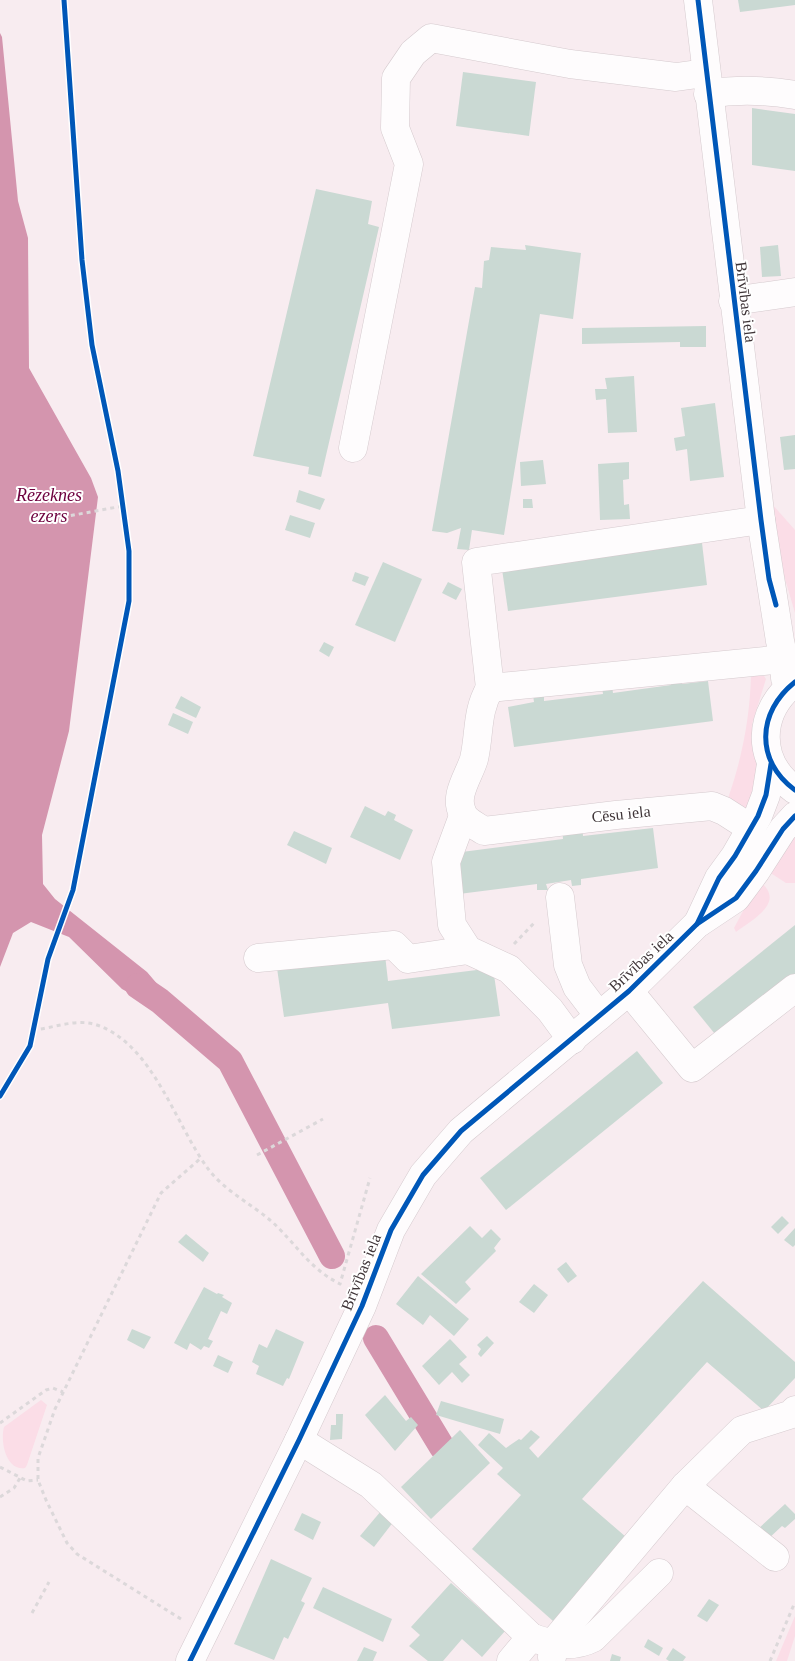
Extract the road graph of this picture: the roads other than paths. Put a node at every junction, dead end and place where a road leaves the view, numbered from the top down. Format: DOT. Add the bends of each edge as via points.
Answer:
graph roads {
  1 [pos="698,0"];
  2 [pos="707,84"];
  3 [pos="795,95"];
  4 [pos="795,292"];
  5 [pos="733,301"];
  6 [pos="354,448"];
  7 [pos="760,520"];
  8 [pos="789,668"];
  9 [pos="490,688"];
  10 [pos="771,764"];
  11 [pos="795,790"];
  12 [pos="795,816"];
  13 [pos="474,823"];
  14 [pos="752,829"];
  15 [pos="561,906"];
  16 [pos="697,924"];
  17 [pos="468,950"];
  18 [pos="258,958"];
  19 [pos="795,988"];
  20 [pos="629,991"];
  21 [pos="599,1016"];
  22 [pos="572,1040"];
  23 [pos="795,1410"];
  24 [pos="299,1440"];
  25 [pos="685,1486"];
  26 [pos="775,1558"];
  27 [pos="659,1573"];
  28 [pos="546,1647"];
  29 [pos="190,1661"];
  30 [pos="511,1661"];
  1 -- 2 [label="main road, Brīvības iela"];
  2 -- 3 [label="main road"];
  2 -- 5 [label="main road, Brīvības iela"];
  2 -- 6 [label="main road" via="570,64 431,38 413,53 396,78 395,128 409,164"];
  4 -- 5 [label="main road"];
  5 -- 7 [label="main road, Brīvības iela"];
  7 -- 8 [label="main road, Brīvības iela" via="769,579"];
  7 -- 9 [label="main road" via="476,562"];
  8 -- 9 [label="main road"];
  8 -- 10 [label="main road" via="766,726 766,746"];
  9 -- 13 [label="main road" via="482,701 474,759 465,778 460,802"];
  10 -- 11 [label="main road" via="784,782"];
  10 -- 14 [label="main road" via="766,795"];
  12 -- 16 [label="main road" via="782,829 736,898"];
  13 -- 14 [label="main road, Cēsu iela" via="712,806"];
  13 -- 17 [label="main road" via="446,862 452,926"];
  14 -- 16 [label="main road" via="719,878"];
  15 -- 21 [label="main road" via="568,965 577,987"];
  16 -- 20 [label="main road, Brīvības iela"];
  17 -- 18 [label="main road" via="408,959 394,945"];
  17 -- 22 [label="main road" via="510,968 550,1010"];
  19 -- 20 [label="main road" via="692,1068"];
  20 -- 21 [label="main road, Brīvības iela"];
  21 -- 22 [label="main road, Brīvības iela"];
  22 -- 24 [label="main road, Brīvības iela" via="461,1130 422,1175 391,1230 362,1306"];
  23 -- 25 [label="main road" via="792,1414 742,1430"];
  24 -- 28 [label="main road" via="371,1485"];
  24 -- 29 [label="main road, Brīvības iela"];
  25 -- 26 [label="main road"];
  25 -- 28 [label="main road"];
  27 -- 28 [label="main road" via="593,1638 584,1643"];
  28 -- 30 [label="main road"];
}
